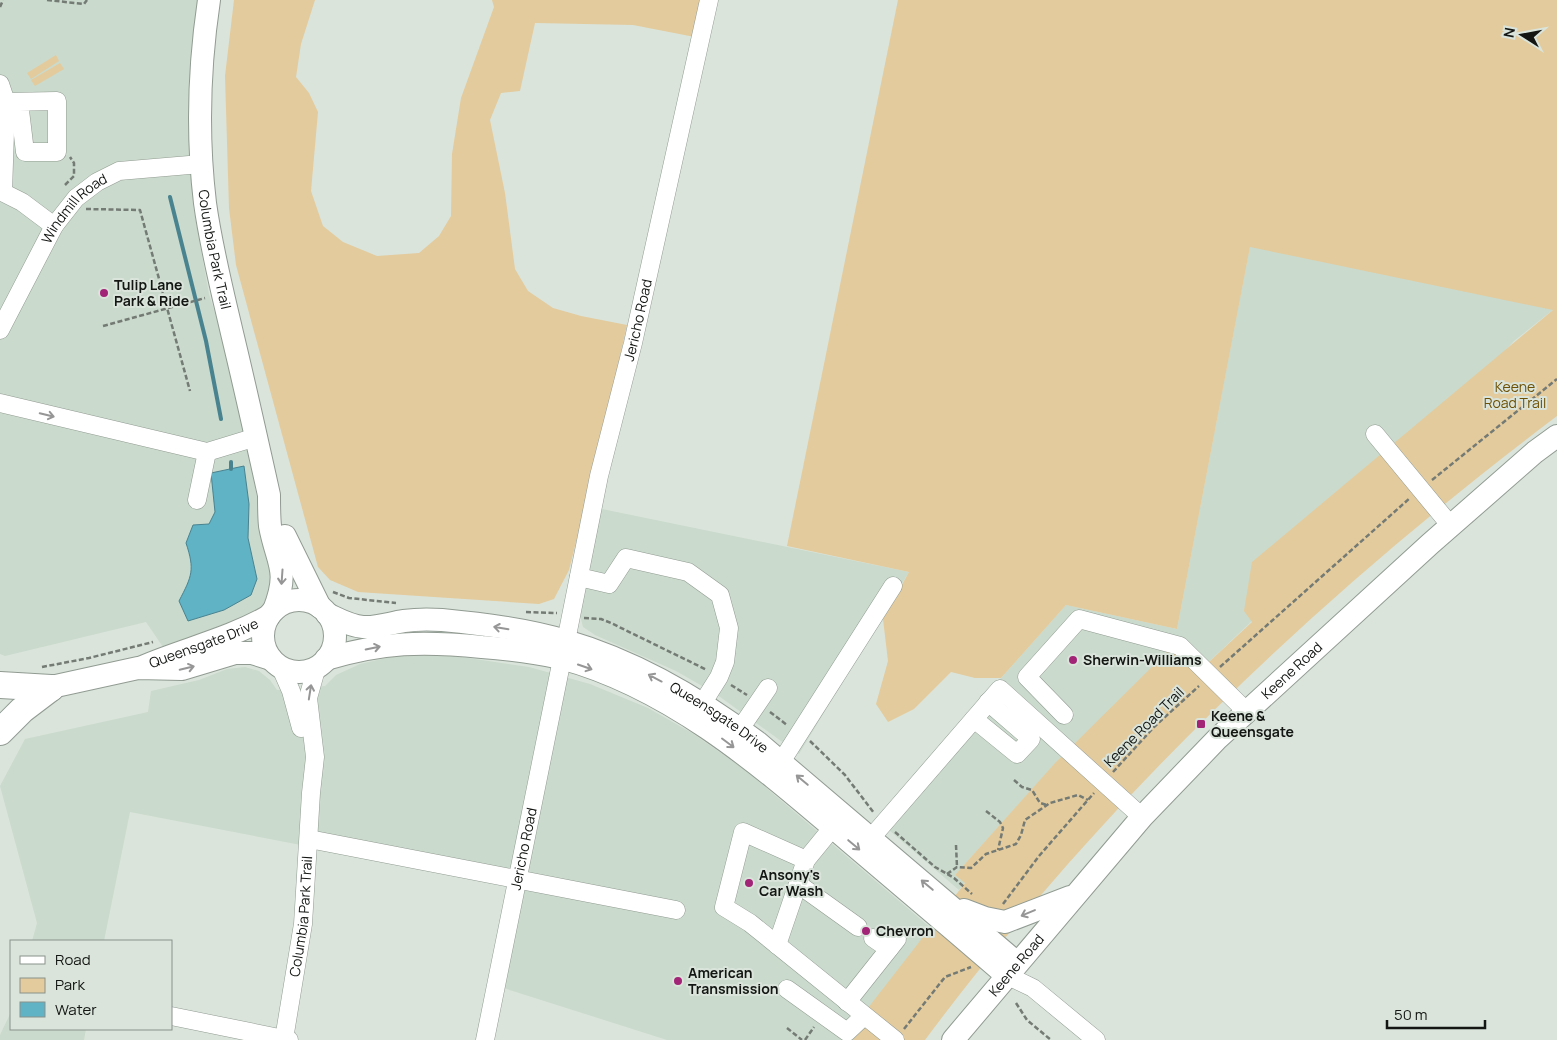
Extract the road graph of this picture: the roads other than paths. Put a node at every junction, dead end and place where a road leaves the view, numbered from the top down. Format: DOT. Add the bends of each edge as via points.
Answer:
graph roads {
  1 [pos="209,0"];
  2 [pos="709,0"];
  3 [pos="0,84"];
  4 [pos="12,102"];
  5 [pos="3,130"];
  6 [pos="201,164"];
  7 [pos="1,192"];
  8 [pos="54,226"];
  9 [pos="0,330"];
  10 [pos="0,403"];
  11 [pos="1376,434"];
  12 [pos="1557,436"];
  13 [pos="256,437"];
  14 [pos="207,452"];
  15 [pos="269,495"];
  16 [pos="197,500"];
  17 [pos="1451,526"];
  18 [pos="579,577"];
  19 [pos="893,586"];
  20 [pos="323,610"];
  21 [pos="272,613"];
  22 [pos="564,650"];
  23 [pos="276,663"];
  24 [pos="322,663"];
  25 [pos="138,668"];
  26 [pos="45,678"];
  27 [pos="0,685"];
  28 [pos="768,688"];
  29 [pos="0,696"];
  30 [pos="988,702"];
  31 [pos="702,704"];
  32 [pos="1246,712"];
  33 [pos="0,714"];
  34 [pos="1064,715"];
  35 [pos="974,719"];
  36 [pos="740,729"];
  37 [pos="0,732"];
  38 [pos="781,762"];
  39 [pos="310,793"];
  40 [pos="1142,817"];
  41 [pos="833,827"];
  42 [pos="309,838"];
  43 [pos="870,838"];
  44 [pos="806,860"];
  45 [pos="518,879"];
  46 [pos="798,884"];
  47 [pos="1074,895"];
  48 [pos="950,905"];
  49 [pos="676,910"];
  50 [pos="858,927"];
  51 [pos="873,938"];
  52 [pos="777,945"];
  53 [pos="1011,969"];
  54 [pos="788,989"];
  55 [pos="847,1002"];
  56 [pos="172,1016"];
  57 [pos="864,1016"];
  58 [pos="847,1036"];
  59 [pos="287,1040"];
  60 [pos="485,1040"];
  61 [pos="895,1040"];
  62 [pos="953,1040"];
  63 [pos="1096,1040"];
  1 -- 6 [label="main road, Columbia Park Trail" via="202,65"];
  2 -- 18 [label="street, Jericho Road" via="636,333 599,476"];
  3 -- 4 [label="street"];
  4 -- 4 [label="street" via="57,101 57,152 25,152"];
  4 -- 5 [label="street"];
  5 -- 7 [label="street"];
  6 -- 8 [label="street, Windmill Road" via="119,171 76,198"];
  6 -- 13 [label="main road, Columbia Park Trail" via="214,254"];
  7 -- 8 [label="street" via="22,202"];
  8 -- 9 [label="street, Windmill Road"];
  10 -- 14 [label="street, one-way"];
  11 -- 17 [label="street"];
  12 -- 17 [label="main road, Keene Road"];
  13 -- 14 [label="street"];
  13 -- 15 [label="main road, Columbia Park Trail"];
  14 -- 16 [label="street"];
  15 -- 20 [label="main road, Columbia Park Trail" via="296,562"];
  15 -- 21 [label="main road, Columbia Park Trail, one-way" via="270,526 282,573 279,598"];
  17 -- 32 [label="main road, Keene Road"];
  18 -- 22 [label="street, Jericho Road"];
  18 -- 31 [label="street" via="609,584 626,558 688,572 720,595 729,628 725,662"];
  19 -- 38 [label="street"];
  20 -- 21 [label="main road" via="311,602 292,601"];
  22 -- 20 [label="main road, Queensgate Drive, one-way" via="503,628 434,620 360,627"];
  20 -- 24 [label="main road" via="334,632 334,642"];
  21 -- 23 [label="main road" via="264,627 263,638"];
  21 -- 25 [label="main road, Queensgate Drive" via="234,634"];
  24 -- 22 [label="main road, one-way" via="408,642 510,649 564,646"];
  31 -- 22 [label="main road, Queensgate Drive, one-way" via="635,667"];
  22 -- 41 [label="main road, Queensgate Drive, one-way" via="710,729"];
  22 -- 45 [label="street, Jericho Road"];
  23 -- 24 [label="main road" via="299,672"];
  25 -- 23 [label="main road, Queensgate Drive, one-way" via="182,669 238,653 252,654"];
  23 -- 39 [label="street, Columbia Park Trail" via="298,711"];
  39 -- 24 [label="street, Columbia Park Trail, one-way" via="315,757 308,698"];
  25 -- 26 [label="main road, Queensgate Drive"];
  26 -- 27 [label="highway"];
  26 -- 29 [label="main road, Queensgate Drive"];
  26 -- 33 [label="main road, Queensgate Drive"];
  26 -- 37 [label="highway" via="22,710"];
  28 -- 36 [label="street"];
  30 -- 35 [label="street"];
  30 -- 35 [label="street" via="1032,739 1017,754"];
  30 -- 40 [label="street" via="1000,689"];
  31 -- 36 [label="main road, Queensgate Drive"];
  32 -- 34 [label="street" via="1180,646 1079,619 1027,677"];
  32 -- 40 [label="main road, Keene Road"];
  35 -- 43 [label="street"];
  36 -- 38 [label="main road, Queensgate Drive"];
  43 -- 38 [label="main road, Queensgate Drive, one-way"];
  39 -- 42 [label="street, Columbia Park Trail"];
  40 -- 47 [label="main road, Keene Road"];
  41 -- 44 [label="street"];
  41 -- 53 [label="main road, Queensgate Drive, one-way"];
  42 -- 45 [label="street"];
  42 -- 59 [label="street, Columbia Park Trail" via="303,924"];
  48 -- 43 [label="main road, Queensgate Drive, one-way"];
  44 -- 46 [label="street"];
  44 -- 52 [label="street" via="743,832 724,907"];
  45 -- 49 [label="street"];
  45 -- 60 [label="street, Jericho Road"];
  46 -- 50 [label="street"];
  46 -- 52 [label="street"];
  47 -- 48 [label="main road, one-way" via="1005,922"];
  47 -- 53 [label="main road, Keene Road"];
  48 -- 53 [label="main road, Queensgate Drive"];
  51 -- 55 [label="street" via="893,944"];
  52 -- 55 [label="street"];
  53 -- 62 [label="main road, Keene Road"];
  53 -- 63 [label="street, Queensgate Drive"];
  54 -- 58 [label="street"];
  55 -- 57 [label="street"];
  56 -- 59 [label="street"];
  57 -- 58 [label="street"];
  57 -- 61 [label="street"];
}
